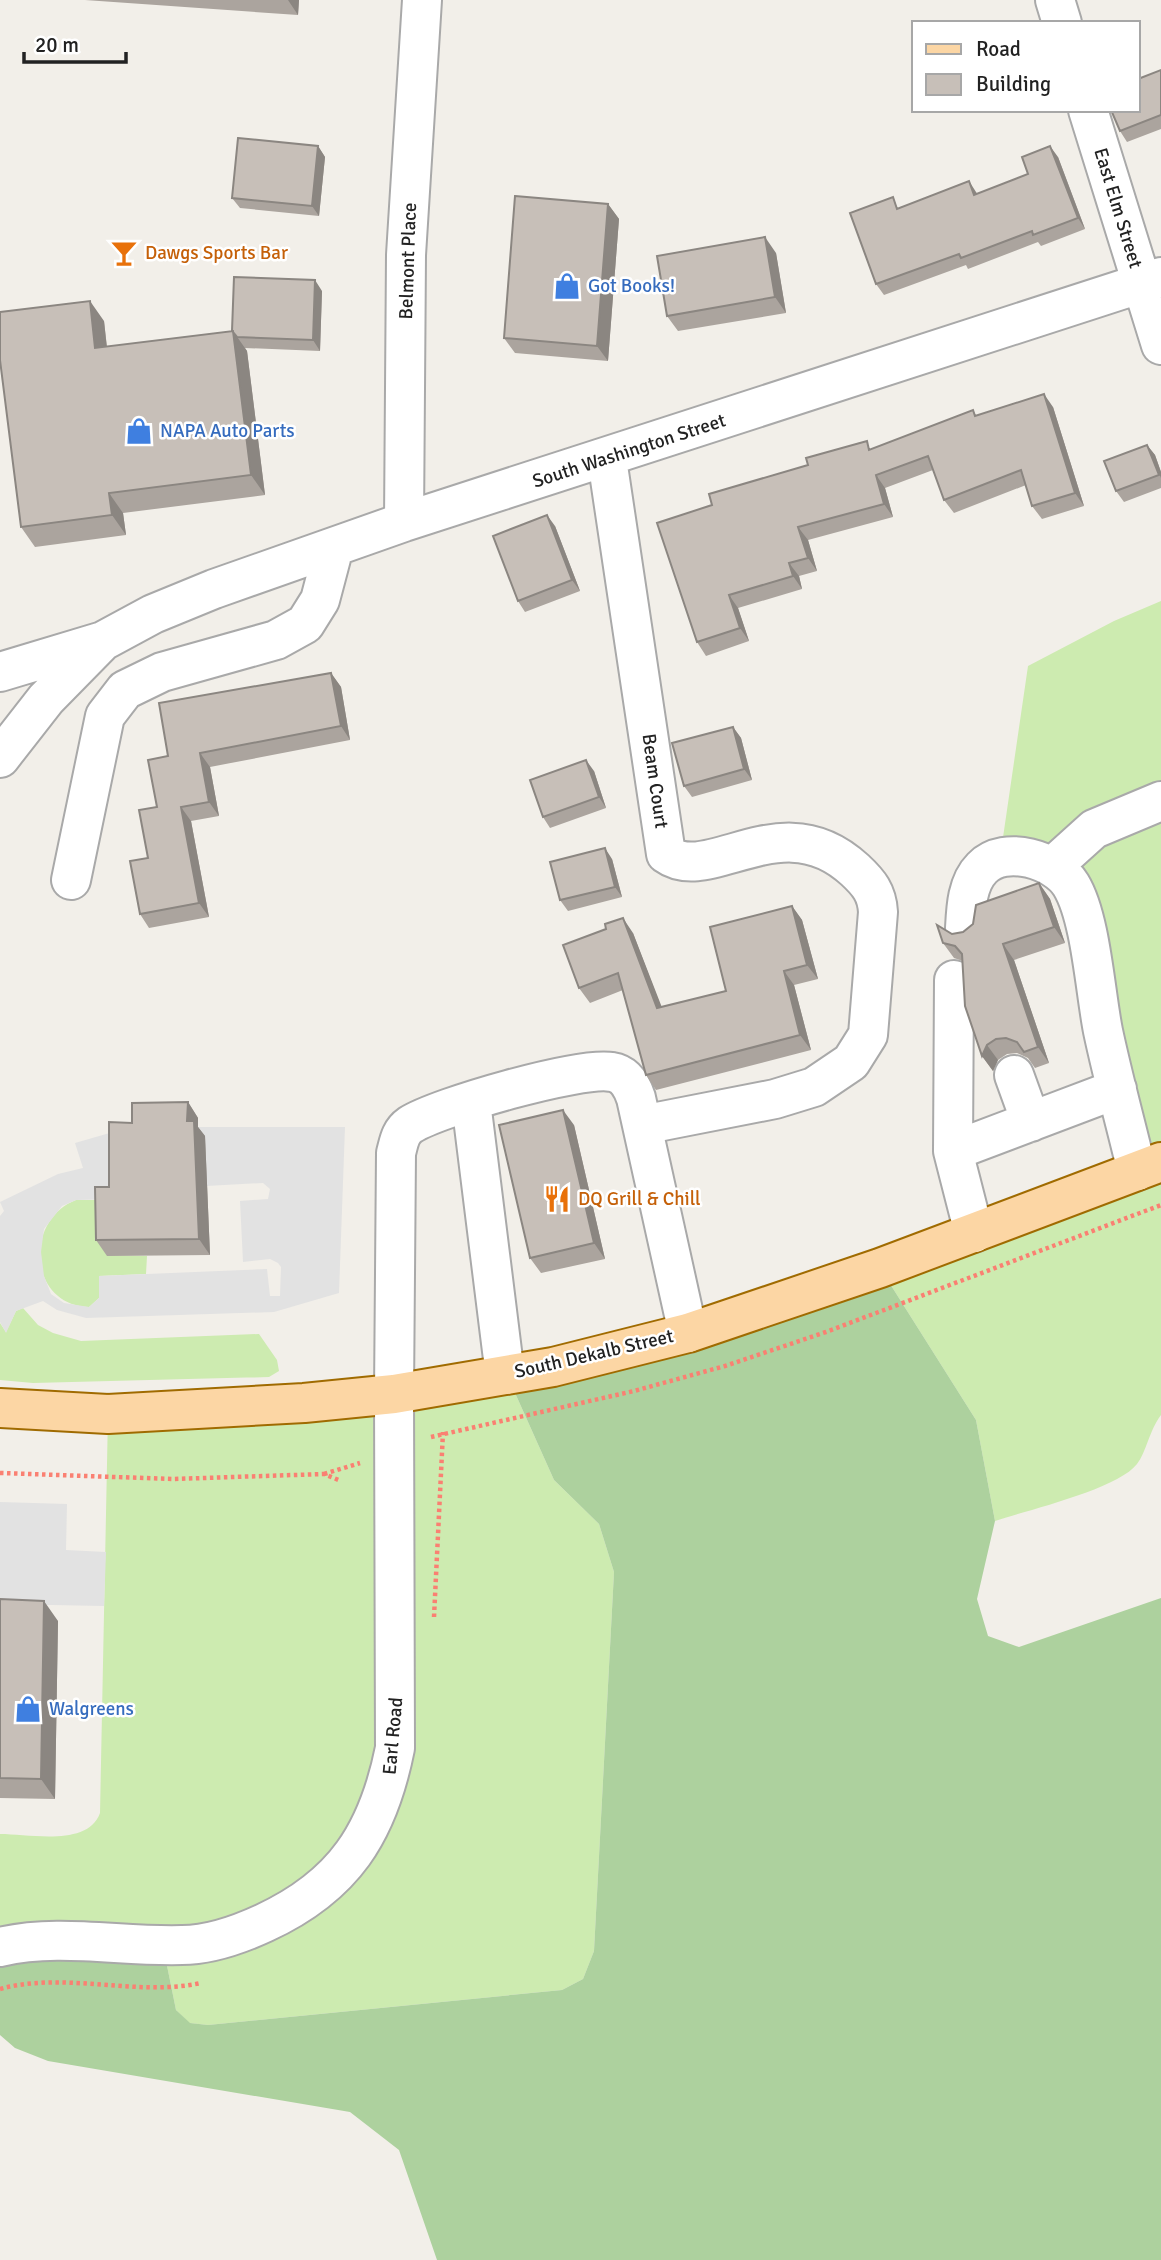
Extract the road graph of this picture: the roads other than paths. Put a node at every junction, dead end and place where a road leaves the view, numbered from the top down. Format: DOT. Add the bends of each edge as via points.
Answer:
graph roads {
  1 [pos="422,0"];
  2 [pos="1055,0"];
  3 [pos="1061,21"];
  4 [pos="1089,112"];
  5 [pos="1151,280"];
  6 [pos="1161,345"];
  7 [pos="607,459"];
  8 [pos="404,522"];
  9 [pos="334,547"];
  10 [pos="119,632"];
  11 [pos="0,672"];
  12 [pos="162,672"];
  13 [pos="0,758"];
  14 [pos="1161,801"];
  15 [pos="1053,866"];
  16 [pos="71,880"];
  17 [pos="965,928"];
  18 [pos="954,980"];
  19 [pos="1014,1075"];
  20 [pos="1117,1089"];
  21 [pos="471,1102"];
  22 [pos="1031,1122"];
  23 [pos="642,1125"];
  24 [pos="953,1151"];
  25 [pos="1149,1167"];
  26 [pos="974,1233"];
  27 [pos="688,1333"];
  28 [pos="505,1375"];
  29 [pos="394,1394"];
  30 [pos="0,1408"];
  31 [pos="0,1947"];
  1 -- 8 [label="street, Belmont Place" via="406,255"];
  2 -- 3 [label="street"];
  4 -- 5 [label="street, East Elm Street"];
  5 -- 6 [label="street, East Elm Street"];
  5 -- 7 [label="street, South Washington Street"];
  7 -- 8 [label="street, South Washington Street"];
  7 -- 23 [label="street, Beam Court" via="666,854 684,862 788,840 809,844 834,853 869,883 878,912 868,1035 851,1062 814,1087 775,1099"];
  8 -- 9 [label="street, South Washington Street"];
  9 -- 10 [label="street, South Washington Street" via="214,589"];
  9 -- 12 [label="street" via="320,600 305,624 276,640"];
  10 -- 11 [label="street, South Washington Street"];
  10 -- 12 [label="street"];
  10 -- 13 [label="street, South Washington Street" via="46,699"];
  12 -- 16 [label="street" via="125,690 105,716"];
  14 -- 15 [label="street" via="1094,829"];
  15 -- 17 [label="street" via="1025,857 1000,858 984,865 967,898"];
  15 -- 20 [label="street" via="1078,899"];
  18 -- 24 [label="street"];
  19 -- 22 [label="street"];
  20 -- 22 [label="street"];
  20 -- 25 [label="street"];
  21 -- 23 [label="street" via="557,1077 615,1072 632,1087"];
  21 -- 28 [label="street"];
  21 -- 29 [label="street, Earl Road" via="410,1126 400,1136 396,1153"];
  22 -- 24 [label="street"];
  23 -- 27 [label="street"];
  24 -- 26 [label="street"];
  25 -- 26 [label="main road, South Dekalb Street"];
  26 -- 27 [label="main road, South Dekalb Street"];
  27 -- 28 [label="main road, South Dekalb Street"];
  28 -- 29 [label="main road, South Dekalb Street"];
  29 -- 30 [label="main road, South Dekalb Street" via="108,1414"];
  29 -- 31 [label="street, Earl Road" via="396,1748 386,1793 354,1851 308,1901 227,1938 185,1945 49,1940"];
}
